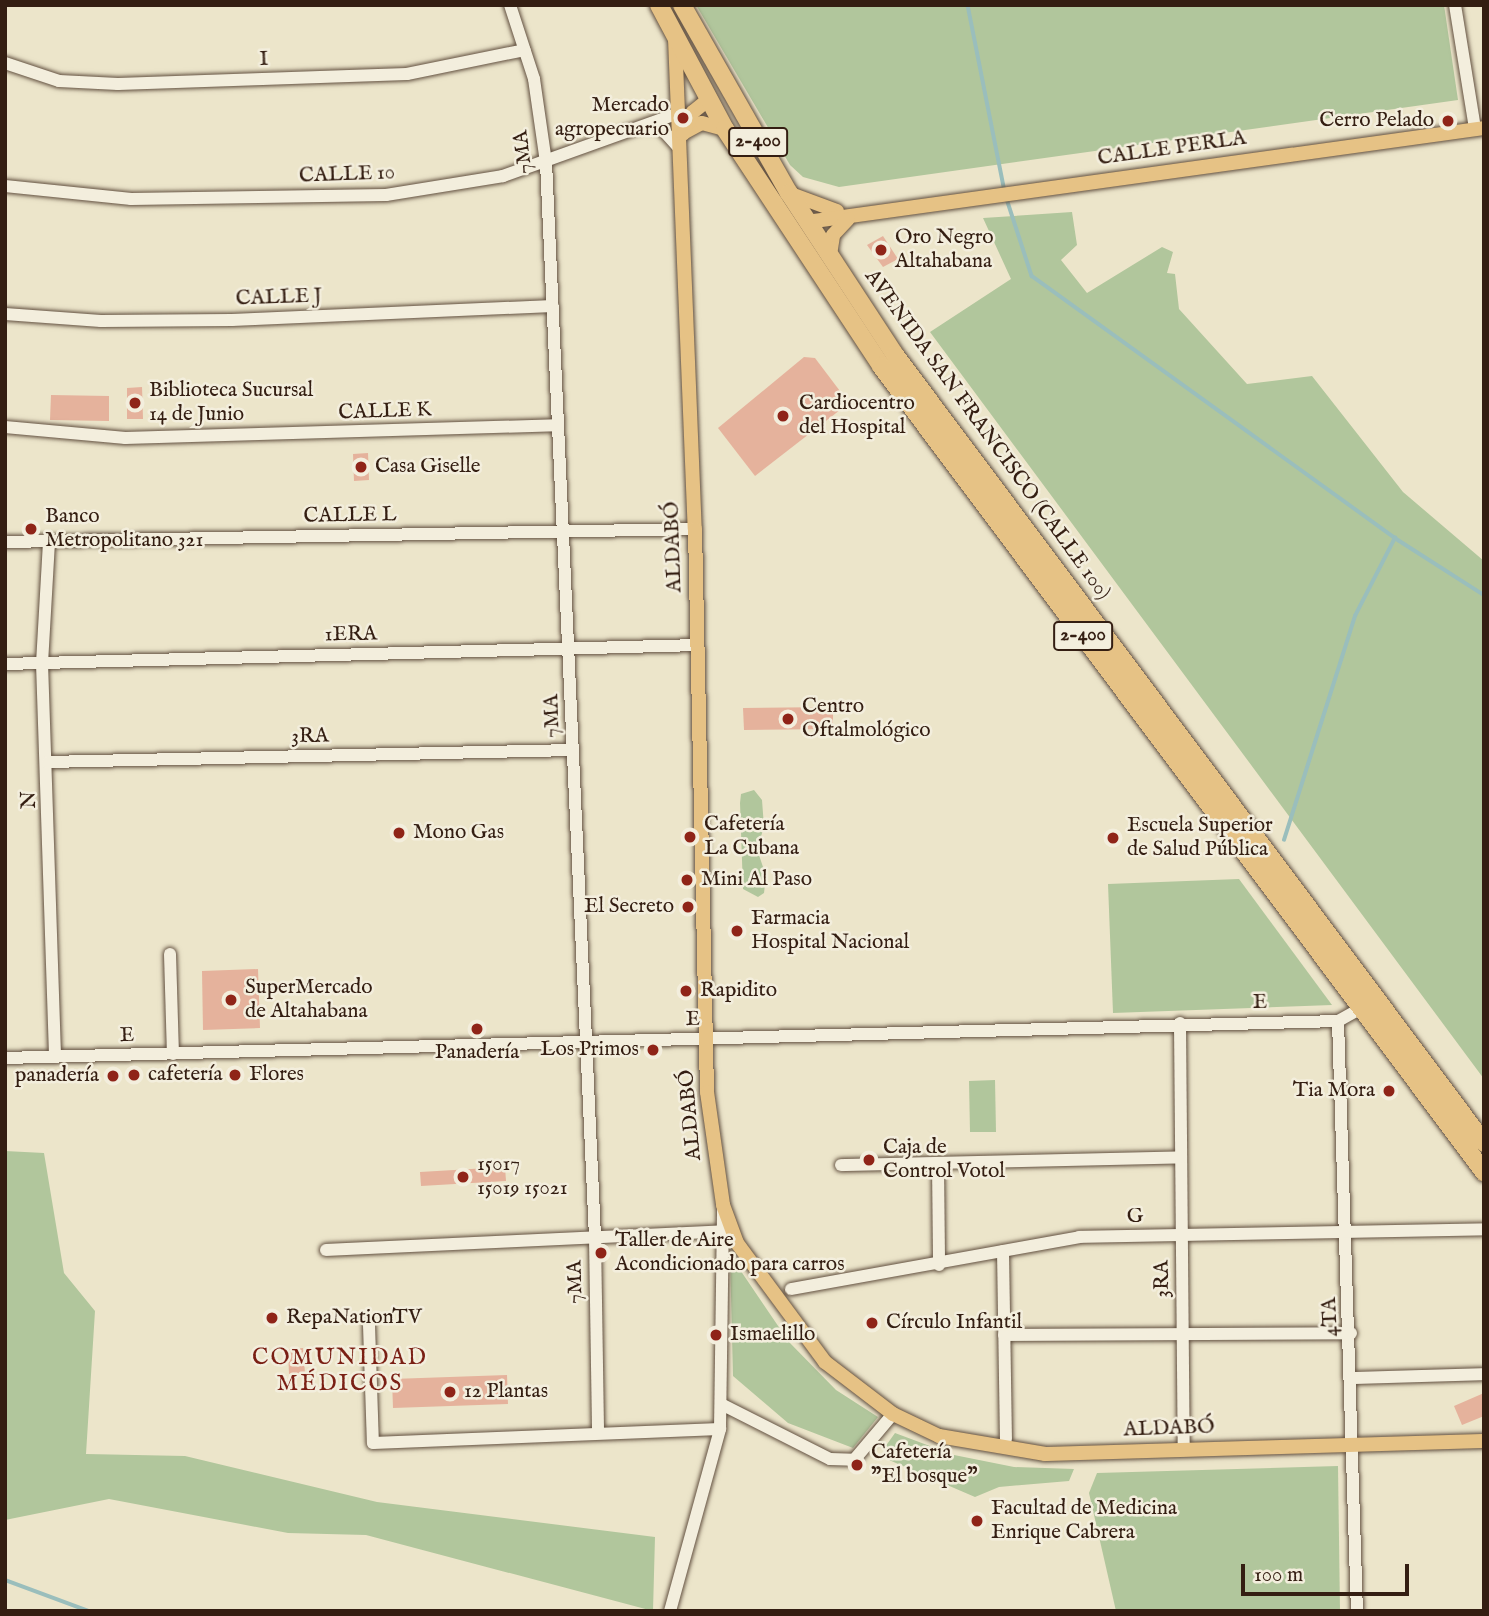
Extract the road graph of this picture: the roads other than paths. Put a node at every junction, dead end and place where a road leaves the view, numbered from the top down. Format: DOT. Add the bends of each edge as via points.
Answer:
graph roads {
  1 [pos="510,5"];
  2 [pos="659,5"];
  3 [pos="682,5"];
  4 [pos="1455,5"];
  5 [pos="674,33"];
  6 [pos="525,50"];
  7 [pos="5,63"];
  8 [pos="728,92"];
  9 [pos="708,100"];
  10 [pos="679,113"];
  11 [pos="646,126"];
  12 [pos="1479,128"];
  13 [pos="725,129"];
  14 [pos="683,134"];
  15 [pos="680,149"];
  16 [pos="546,162"];
  17 [pos="5,187"];
  18 [pos="789,193"];
  19 [pos="849,216"];
  20 [pos="807,222"];
  21 [pos="790,229"];
  22 [pos="830,255"];
  23 [pos="553,306"];
  24 [pos="5,314"];
  25 [pos="556,425"];
  26 [pos="5,427"];
  27 [pos="695,529"];
  28 [pos="563,530"];
  29 [pos="5,542"];
  30 [pos="49,542"];
  31 [pos="698,645"];
  32 [pos="570,649"];
  33 [pos="42,663"];
  34 [pos="5,664"];
  35 [pos="573,750"];
  36 [pos="48,762"];
  37 [pos="170,954"];
  38 [pos="1369,1004"];
  39 [pos="1338,1021"];
  40 [pos="1180,1023"];
  41 [pos="706,1039"];
  42 [pos="585,1042"];
  43 [pos="173,1054"];
  44 [pos="5,1058"];
  45 [pos="55,1058"];
  46 [pos="1484,1143"];
  47 [pos="1181,1157"];
  48 [pos="938,1163"];
  49 [pos="841,1165"];
  50 [pos="1484,1172"];
  51 [pos="1483,1228"];
  52 [pos="724,1231"];
  53 [pos="1345,1234"];
  54 [pos="1182,1236"];
  55 [pos="595,1238"];
  56 [pos="326,1250"];
  57 [pos="1003,1251"];
  58 [pos="939,1265"];
  59 [pos="792,1289"];
  60 [pos="369,1325"];
  61 [pos="1351,1333"];
  62 [pos="1004,1335"];
  63 [pos="1183,1336"];
  64 [pos="1483,1374"];
  65 [pos="1352,1378"];
  66 [pos="723,1405"];
  67 [pos="893,1414"];
  68 [pos="720,1429"];
  69 [pos="598,1431"];
  70 [pos="1006,1438"];
  71 [pos="1484,1441"];
  72 [pos="1350,1444"];
  73 [pos="1184,1450"];
  74 [pos="670,1611"];
  75 [pos="1357,1611"];
  1 -- 6 [label="street, 7MA"];
  2 -- 5 [label="highway, 2-400"];
  3 -- 8 [label="highway, 2-400"];
  4 -- 12 [label="street"];
  5 -- 9 [label="highway, 2-400"];
  5 -- 10 [label="main road, ALDABÓ"];
  6 -- 7 [label="street, I" via="407,75 118,84 59,81"];
  6 -- 16 [label="street, 7MA"];
  8 -- 9 [label="highway"];
  8 -- 18 [label="highway, 2-400"];
  9 -- 10 [label="main road"];
  9 -- 13 [label="highway, 2-400"];
  9 -- 14 [label="main road, ALDABÓ" via="693,112"];
  10 -- 11 [label="street, CALLE 10"];
  10 -- 15 [label="main road, ALDABÓ"];
  11 -- 15 [label="street" via="661,128"];
  11 -- 16 [label="street, CALLE 10"];
  12 -- 19 [label="main road, CALLE PERLA"];
  13 -- 14 [label="main road" via="702,123"];
  13 -- 21 [label="highway, 2-400"];
  14 -- 15 [label="main road, ALDABÓ"];
  15 -- 27 [label="main road, ALDABÓ"];
  16 -- 17 [label="street, CALLE 10" via="503,176 386,195 131,199"];
  16 -- 23 [label="street, 7MA"];
  18 -- 19 [label="main road"];
  18 -- 20 [label="highway, 2-400"];
  19 -- 20 [label="main road, CALLE PERLA"];
  19 -- 22 [label="main road" via="833,235"];
  20 -- 21 [label="highway"];
  20 -- 22 [label="highway, AVENIDA SAN FRANCISCO (CALLE 100) / 2-400"];
  21 -- 38 [label="highway, AVENIDA SAN FRANCISCO (CALLE 100) / 2-400" via="881,366"];
  22 -- 38 [label="highway, AVENIDA SAN FRANCISCO (CALLE 100) / 2-400" via="895,355"];
  23 -- 24 [label="street, CALLE J" via="232,320 101,321"];
  23 -- 25 [label="street, 7MA"];
  25 -- 26 [label="street, CALLE K" via="125,438"];
  25 -- 28 [label="street, 7MA"];
  27 -- 28 [label="street, CALLE L"];
  27 -- 31 [label="main road, ALDABÓ"];
  28 -- 30 [label="street, CALLE L"];
  28 -- 32 [label="street, 7MA"];
  29 -- 30 [label="street, CALLE L"];
  30 -- 33 [label="street, N"];
  31 -- 32 [label="street, 1ERA"];
  31 -- 41 [label="main road, ALDABÓ"];
  32 -- 33 [label="street, 1ERA"];
  32 -- 35 [label="street, 7MA"];
  33 -- 34 [label="street, 1ERA"];
  33 -- 36 [label="street, N"];
  35 -- 36 [label="street, 3RA"];
  35 -- 42 [label="street, 7MA"];
  36 -- 45 [label="street, N"];
  37 -- 43 [label="street"];
  38 -- 39 [label="street, E"];
  38 -- 46 [label="highway, AVENIDA SAN FRANCISCO (CALLE 100) / 2-400"];
  38 -- 50 [label="highway, AVENIDA SAN FRANCISCO (CALLE 100) / 2-400"];
  39 -- 40 [label="street, E"];
  39 -- 53 [label="street, 4TA"];
  40 -- 41 [label="street, E"];
  40 -- 47 [label="street, 3RA"];
  41 -- 42 [label="street, E"];
  41 -- 52 [label="main road, ALDABÓ" via="707,1092"];
  42 -- 43 [label="street, E"];
  42 -- 55 [label="street, 7MA"];
  43 -- 45 [label="street, E"];
  44 -- 45 [label="street, E"];
  47 -- 48 [label="street"];
  47 -- 54 [label="street, 3RA"];
  48 -- 49 [label="street"];
  48 -- 58 [label="street"];
  51 -- 53 [label="street, G"];
  52 -- 55 [label="street"];
  52 -- 66 [label="street"];
  52 -- 67 [label="main road, ALDABÓ" via="825,1362"];
  53 -- 54 [label="street, G"];
  53 -- 61 [label="street, 4TA"];
  54 -- 57 [label="street, G" via="1079,1237"];
  54 -- 63 [label="street, 3RA"];
  55 -- 56 [label="street"];
  55 -- 69 [label="street, 7MA"];
  57 -- 58 [label="street, G"];
  57 -- 62 [label="street"];
  58 -- 59 [label="street, G"];
  60 -- 69 [label="street" via="373,1443"];
  61 -- 63 [label="street"];
  61 -- 65 [label="street, 4TA"];
  62 -- 63 [label="street"];
  62 -- 70 [label="street"];
  63 -- 73 [label="street, 3RA"];
  64 -- 65 [label="street"];
  65 -- 72 [label="street, 4TA"];
  66 -- 67 [label="street" via="830,1459 854,1460"];
  66 -- 68 [label="street"];
  67 -- 73 [label="main road, ALDABÓ" via="940,1436 1004,1451"];
  68 -- 69 [label="street"];
  68 -- 74 [label="street"];
  71 -- 72 [label="main road, ALDABÓ"];
  72 -- 73 [label="main road, ALDABÓ"];
  72 -- 75 [label="street, 4TA"];
}
